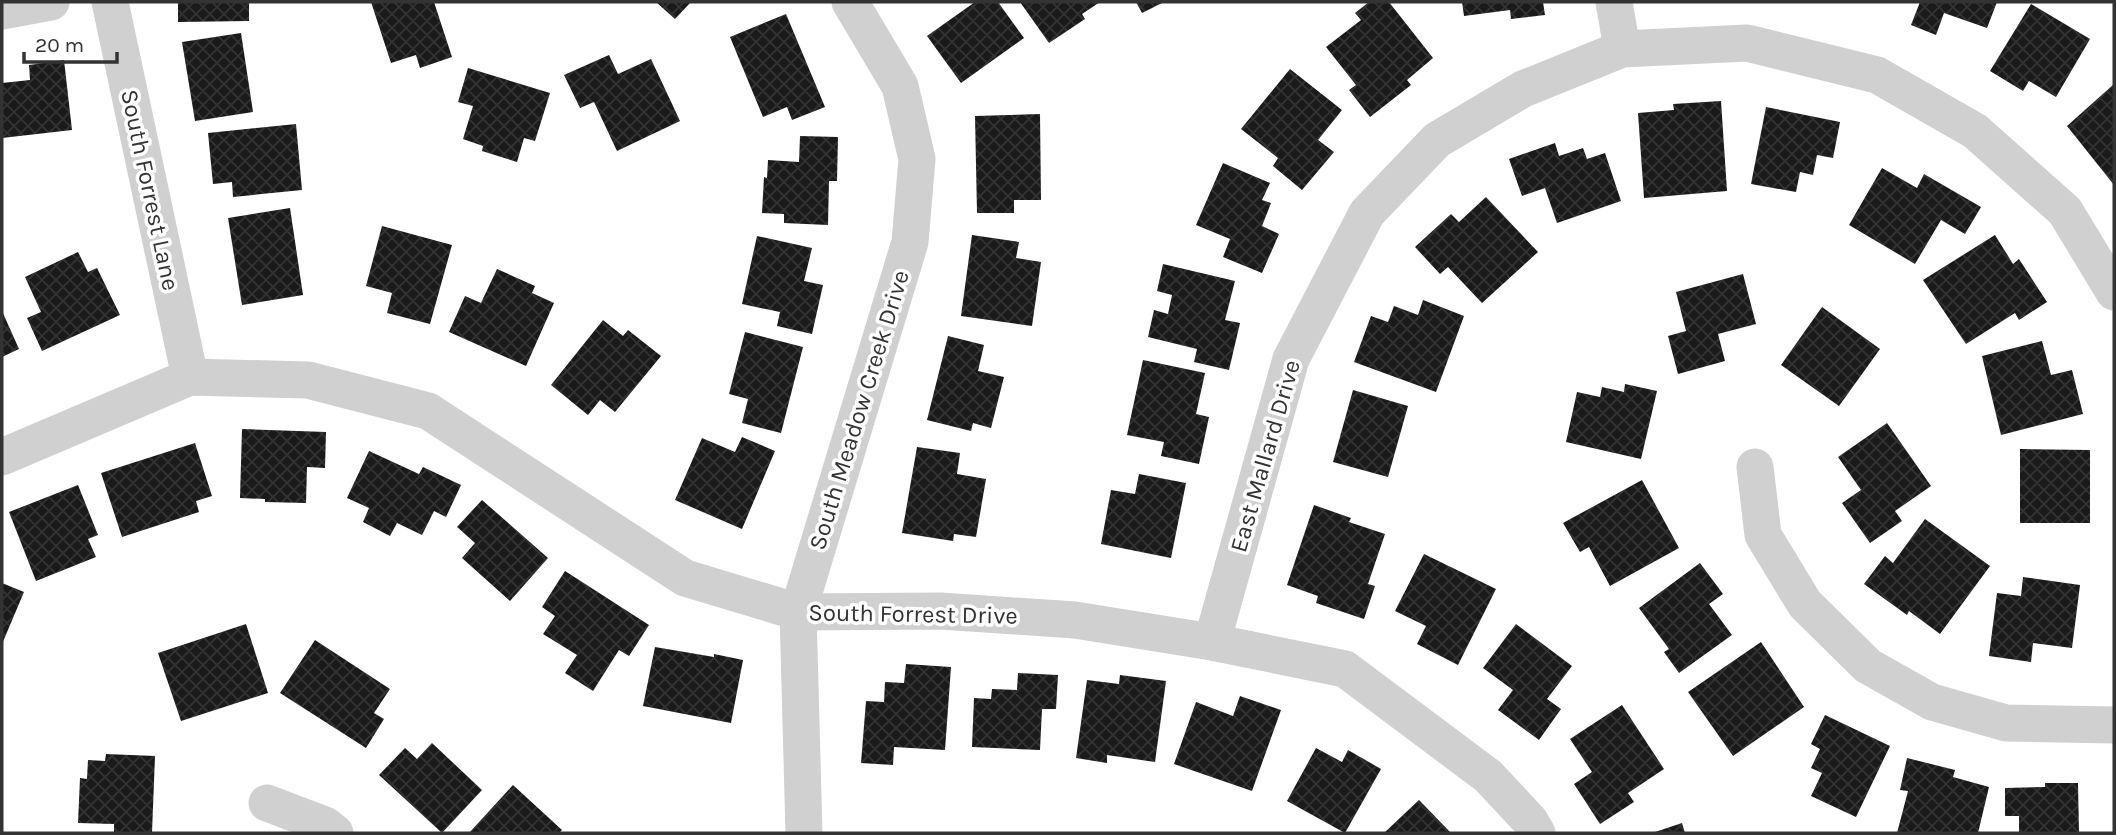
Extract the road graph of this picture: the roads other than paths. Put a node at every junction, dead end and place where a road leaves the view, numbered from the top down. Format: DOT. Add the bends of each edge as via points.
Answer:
graph roads {
  1 [pos="51,2"];
  2 [pos="110,2"];
  3 [pos="852,2"];
  4 [pos="1614,2"];
  5 [pos="2,11"];
  6 [pos="1622,49"];
  7 [pos="2114,292"];
  8 [pos="190,377"];
  9 [pos="2,457"];
  10 [pos="1755,467"];
  11 [pos="798,612"];
  12 [pos="1212,642"];
  13 [pos="2114,725"];
  14 [pos="267,803"];
  15 [pos="335,833"];
  16 [pos="804,833"];
  17 [pos="1537,833"];
  1 -- 5 [label="street"];
  2 -- 8 [label="street, South Forrest Lane"];
  3 -- 11 [label="street, South Meadow Creek Drive" via="903,98 917,159 910,242"];
  4 -- 6 [label="street"];
  6 -- 7 [label="street, East Mallard Drive" via="1747,43 1877,75 1975,131 2065,211"];
  6 -- 12 [label="street, East Mallard Drive" via="1523,89 1437,140 1367,213 1291,359"];
  8 -- 9 [label="street, South Forrest Drive"];
  8 -- 11 [label="street, South Forrest Drive" via="308,380 428,411 685,578"];
  10 -- 13 [label="street" via="1762,535 1805,604 1868,666 1932,702 2006,723"];
  11 -- 12 [label="street, South Forrest Drive" via="940,611 1075,620"];
  11 -- 16 [label="street, South Meadow Creek Drive"];
  12 -- 17 [label="street, South Forrest Drive" via="1345,669 1488,776"];
  14 -- 15 [label="street"];
}
